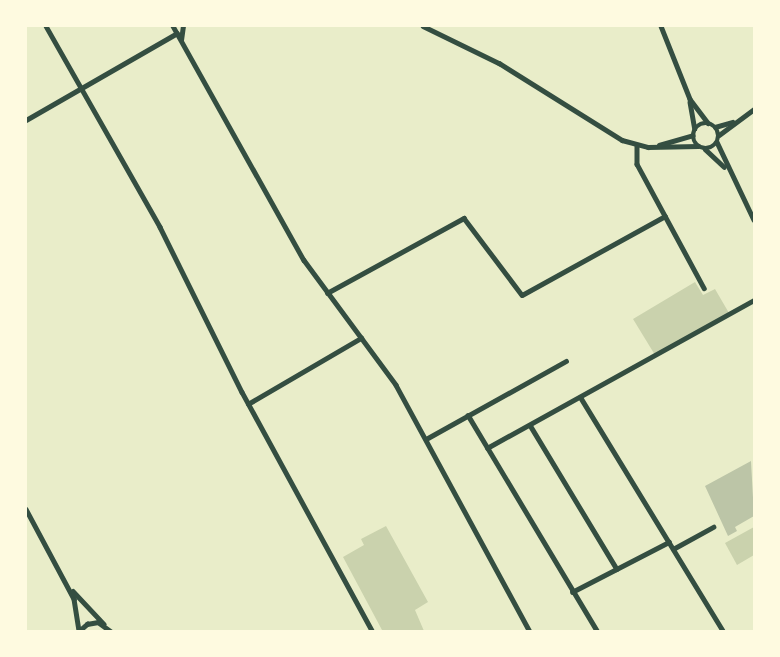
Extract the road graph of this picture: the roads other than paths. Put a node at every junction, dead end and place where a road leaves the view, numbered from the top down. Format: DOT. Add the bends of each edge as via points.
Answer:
graph roads {
  1 [pos="46,26"];
  2 [pos="173,26"];
  3 [pos="183,26"];
  4 [pos="423,26"];
  5 [pos="661,26"];
  6 [pos="177,33"];
  7 [pos="181,40"];
  8 [pos="81,88"];
  9 [pos="690,99"];
  10 [pos="754,109"];
  11 [pos="26,120"];
  12 [pos="735,121"];
  13 [pos="708,123"];
  14 [pos="715,127"];
  15 [pos="695,129"];
  16 [pos="693,135"];
  17 [pos="719,135"];
  18 [pos="717,142"];
  19 [pos="636,146"];
  20 [pos="698,146"];
  21 [pos="648,147"];
  22 [pos="705,149"];
  23 [pos="728,172"];
  24 [pos="665,216"];
  25 [pos="754,220"];
  26 [pos="704,288"];
  27 [pos="327,293"];
  28 [pos="754,300"];
  29 [pos="361,338"];
  30 [pos="566,361"];
  31 [pos="581,398"];
  32 [pos="248,404"];
  33 [pos="468,415"];
  34 [pos="530,425"];
  35 [pos="426,438"];
  36 [pos="487,448"];
  37 [pos="26,509"];
  38 [pos="713,527"];
  39 [pos="669,542"];
  40 [pos="673,549"];
  41 [pos="617,569"];
  42 [pos="68,586"];
  43 [pos="572,592"];
  44 [pos="104,624"];
  45 [pos="79,631"];
  46 [pos="112,632"];
  47 [pos="373,632"];
  48 [pos="530,632"];
  49 [pos="598,632"];
  50 [pos="724,632"];
  1 -- 8 [label="street"];
  2 -- 6 [label="street"];
  3 -- 7 [label="street"];
  4 -- 19 [label="street" via="493,60"];
  5 -- 9 [label="street"];
  6 -- 7 [label="street"];
  6 -- 8 [label="street"];
  7 -- 27 [label="street" via="304,260"];
  8 -- 11 [label="street"];
  8 -- 32 [label="street" via="160,227"];
  9 -- 13 [label="street"];
  9 -- 15 [label="street"];
  10 -- 12 [label="street"];
  12 -- 14 [label="street"];
  12 -- 17 [label="street"];
  13 -- 14 [label="street"];
  13 -- 15 [label="street"];
  14 -- 17 [label="street"];
  15 -- 16 [label="street"];
  16 -- 20 [label="street"];
  16 -- 21 [label="street"];
  17 -- 18 [label="street"];
  18 -- 22 [label="street"];
  18 -- 23 [label="street"];
  19 -- 21 [label="street"];
  19 -- 24 [label="street" via="637,164"];
  20 -- 21 [label="street"];
  20 -- 22 [label="street"];
  22 -- 23 [label="street"];
  23 -- 25 [label="street"];
  24 -- 26 [label="street"];
  24 -- 27 [label="street" via="525,295 514,291 464,218"];
  27 -- 29 [label="street"];
  28 -- 31 [label="street"];
  29 -- 32 [label="street"];
  29 -- 35 [label="street" via="394,381"];
  30 -- 33 [label="street"];
  31 -- 34 [label="street"];
  31 -- 39 [label="street"];
  32 -- 47 [label="street"];
  33 -- 35 [label="street"];
  33 -- 36 [label="street"];
  34 -- 36 [label="street"];
  34 -- 41 [label="street"];
  35 -- 48 [label="street"];
  36 -- 43 [label="street"];
  37 -- 42 [label="street"];
  38 -- 40 [label="street"];
  39 -- 40 [label="street"];
  39 -- 41 [label="street"];
  40 -- 50 [label="street"];
  41 -- 43 [label="street"];
  42 -- 44 [label="street"];
  42 -- 45 [label="street" via="76,604"];
  43 -- 49 [label="street"];
  44 -- 45 [label="street" via="92,622"];
  44 -- 46 [label="street"];
}
